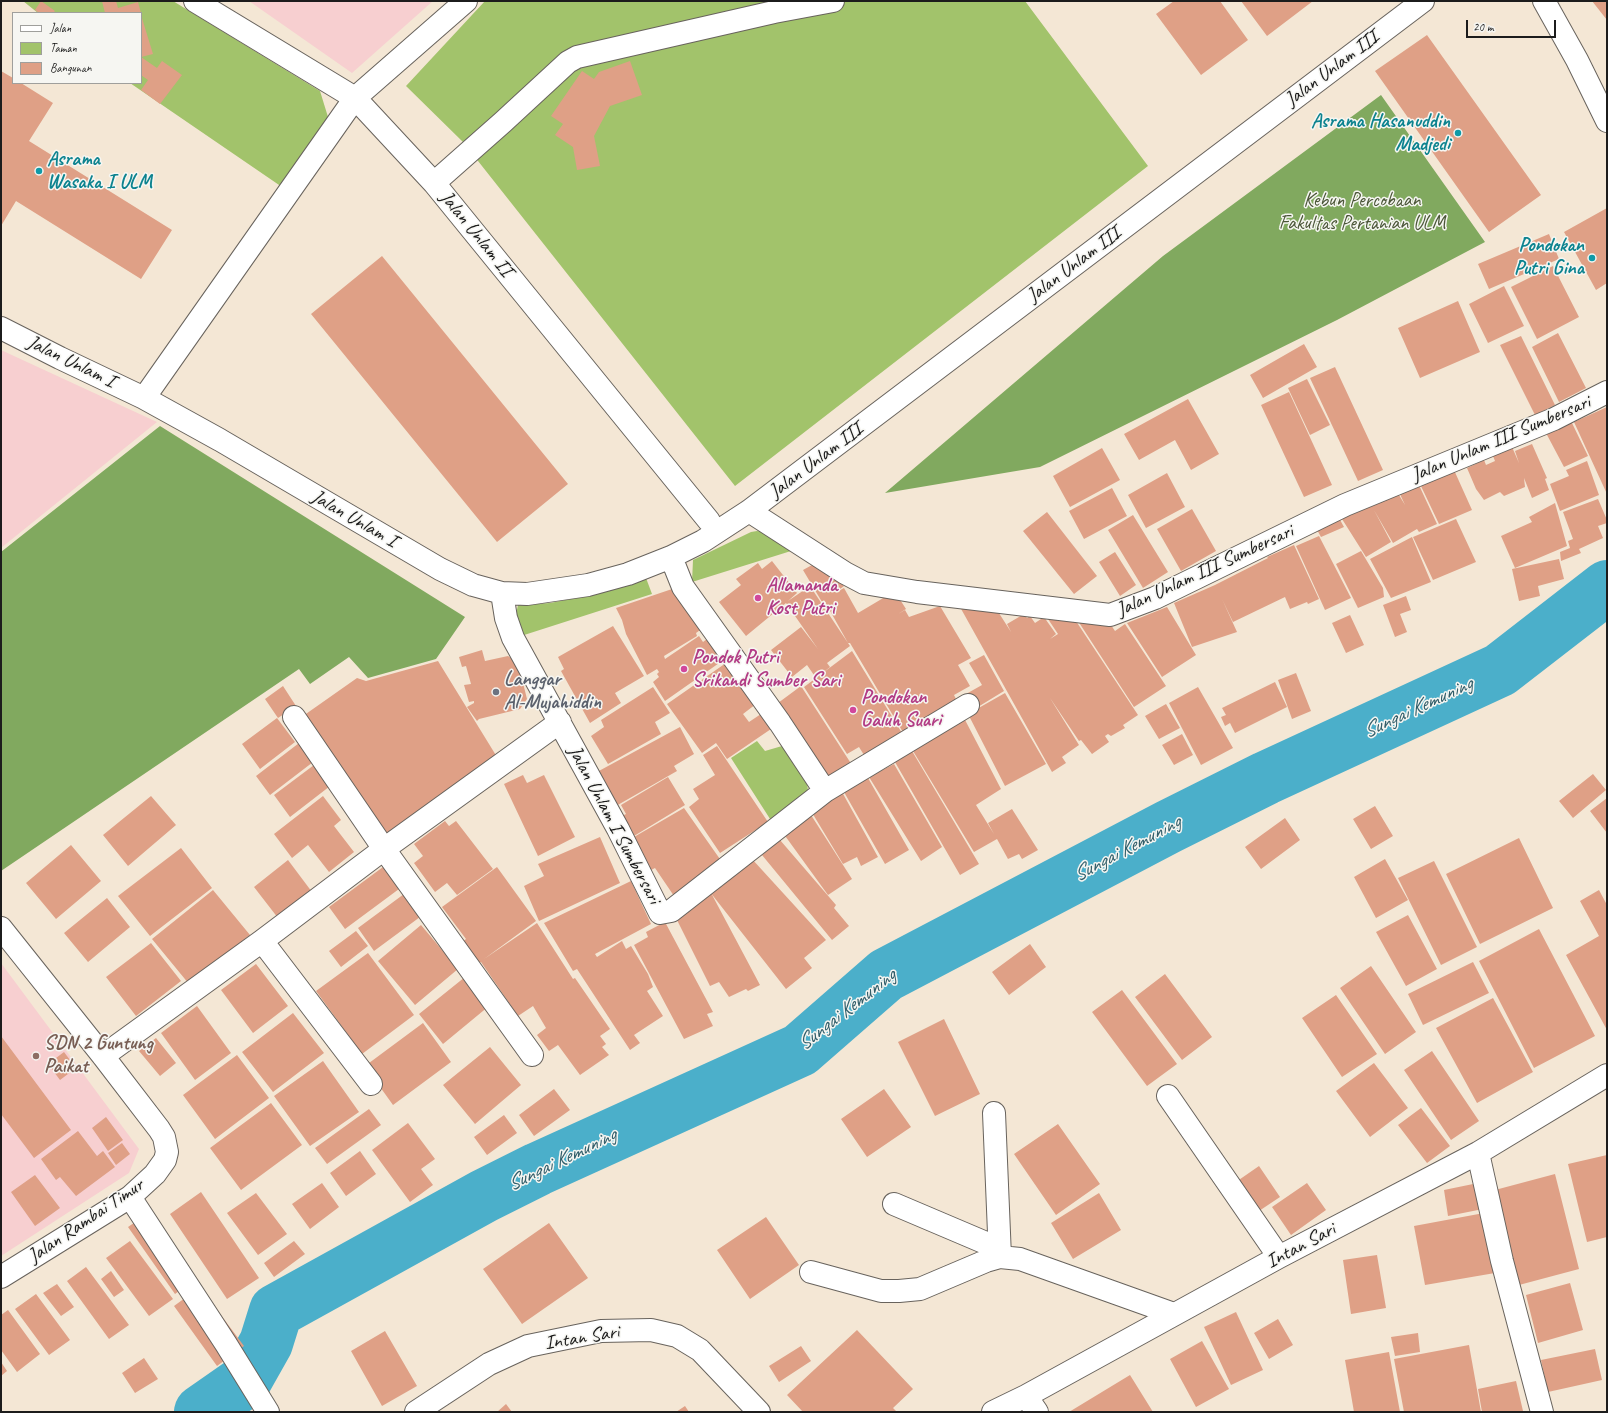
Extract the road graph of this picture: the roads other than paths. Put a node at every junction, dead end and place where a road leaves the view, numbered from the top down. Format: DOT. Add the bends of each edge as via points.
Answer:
graph roads {
  1 [pos="195,1"];
  2 [pos="466,1"];
  3 [pos="833,1"];
  4 [pos="1423,1"];
  5 [pos="1544,1"];
  6 [pos="355,98"];
  7 [pos="1607,120"];
  8 [pos="434,183"];
  9 [pos="1,328"];
  10 [pos="1607,392"];
  11 [pos="144,398"];
  12 [pos="749,511"];
  13 [pos="716,524"];
  14 [pos="670,557"];
  15 [pos="502,593"];
  16 [pos="968,705"];
  17 [pos="294,717"];
  18 [pos="560,722"];
  19 [pos="825,791"];
  20 [pos="384,849"];
  21 [pos="1,928"];
  22 [pos="262,941"];
  23 [pos="532,1055"];
  24 [pos="103,1056"];
  25 [pos="1607,1075"];
  26 [pos="371,1084"];
  27 [pos="1168,1096"];
  28 [pos="994,1113"];
  29 [pos="1478,1153"];
  30 [pos="130,1197"];
  31 [pos="894,1204"];
  32 [pos="1000,1253"];
  33 [pos="1279,1257"];
  34 [pos="811,1272"];
  35 [pos="1,1277"];
  36 [pos="1174,1314"];
  37 [pos="262,1403"];
  38 [pos="1032,1404"];
  39 [pos="416,1412"];
  40 [pos="759,1412"];
  41 [pos="993,1412"];
  42 [pos="1542,1412"];
  1 -- 6 [label="street, Jalan Unlam II"];
  2 -- 6 [label="street"];
  3 -- 8 [label="street" via="577,57 568,62"];
  4 -- 12 [label="street, Jalan Unlam III"];
  5 -- 7 [label="street"];
  6 -- 8 [label="street, Jalan Unlam II"];
  6 -- 11 [label="street"];
  8 -- 13 [label="street, Jalan Unlam II"];
  9 -- 11 [label="street, Jalan Unlam I"];
  10 -- 12 [label="street, Jalan Unlam III Sumbersari" via="1554,419 1345,505 1155,598 1110,615 917,592 864,583"];
  11 -- 15 [label="street, Jalan Unlam I" via="440,569 473,585"];
  12 -- 13 [label="street, Jalan Unlam III"];
  13 -- 14 [label="street, Jalan Unlam I" via="703,541"];
  14 -- 15 [label="street, Jalan Unlam I" via="628,574 588,585 537,594"];
  14 -- 19 [label="street" via="683,587"];
  15 -- 18 [label="street, Jalan Unlam I Sumbersari" via="506,618 513,638"];
  16 -- 19 [label="street, Jalan Unlam I Sumbersari"];
  17 -- 20 [label="street"];
  18 -- 19 [label="street, Jalan Unlam I Sumbersari" via="660,913 671,911"];
  18 -- 20 [label="street"];
  20 -- 22 [label="street"];
  20 -- 23 [label="street"];
  21 -- 24 [label="street, Jalan Rambai Timur"];
  22 -- 24 [label="street"];
  22 -- 26 [label="street"];
  24 -- 30 [label="street, Jalan Rambai Timur" via="159,1129 166,1145 167,1152 161,1166"];
  25 -- 29 [label="street, Intan Sari"];
  27 -- 33 [label="street"];
  28 -- 32 [label="street"];
  29 -- 33 [label="street, Intan Sari"];
  29 -- 42 [label="street" via="1502,1261"];
  30 -- 35 [label="street, Jalan Rambai Timur"];
  30 -- 37 [label="street"];
  31 -- 32 [label="street"];
  32 -- 34 [label="street" via="920,1288 899,1291 881,1291"];
  32 -- 36 [label="street"];
  33 -- 36 [label="street, Intan Sari"];
  36 -- 38 [label="street, Intan Sari"];
  38 -- 41 [label="street, Intan Sari"];
  39 -- 40 [label="street, Intan Sari" via="489,1364 528,1346 601,1331 651,1330 677,1336 700,1350"];
}
